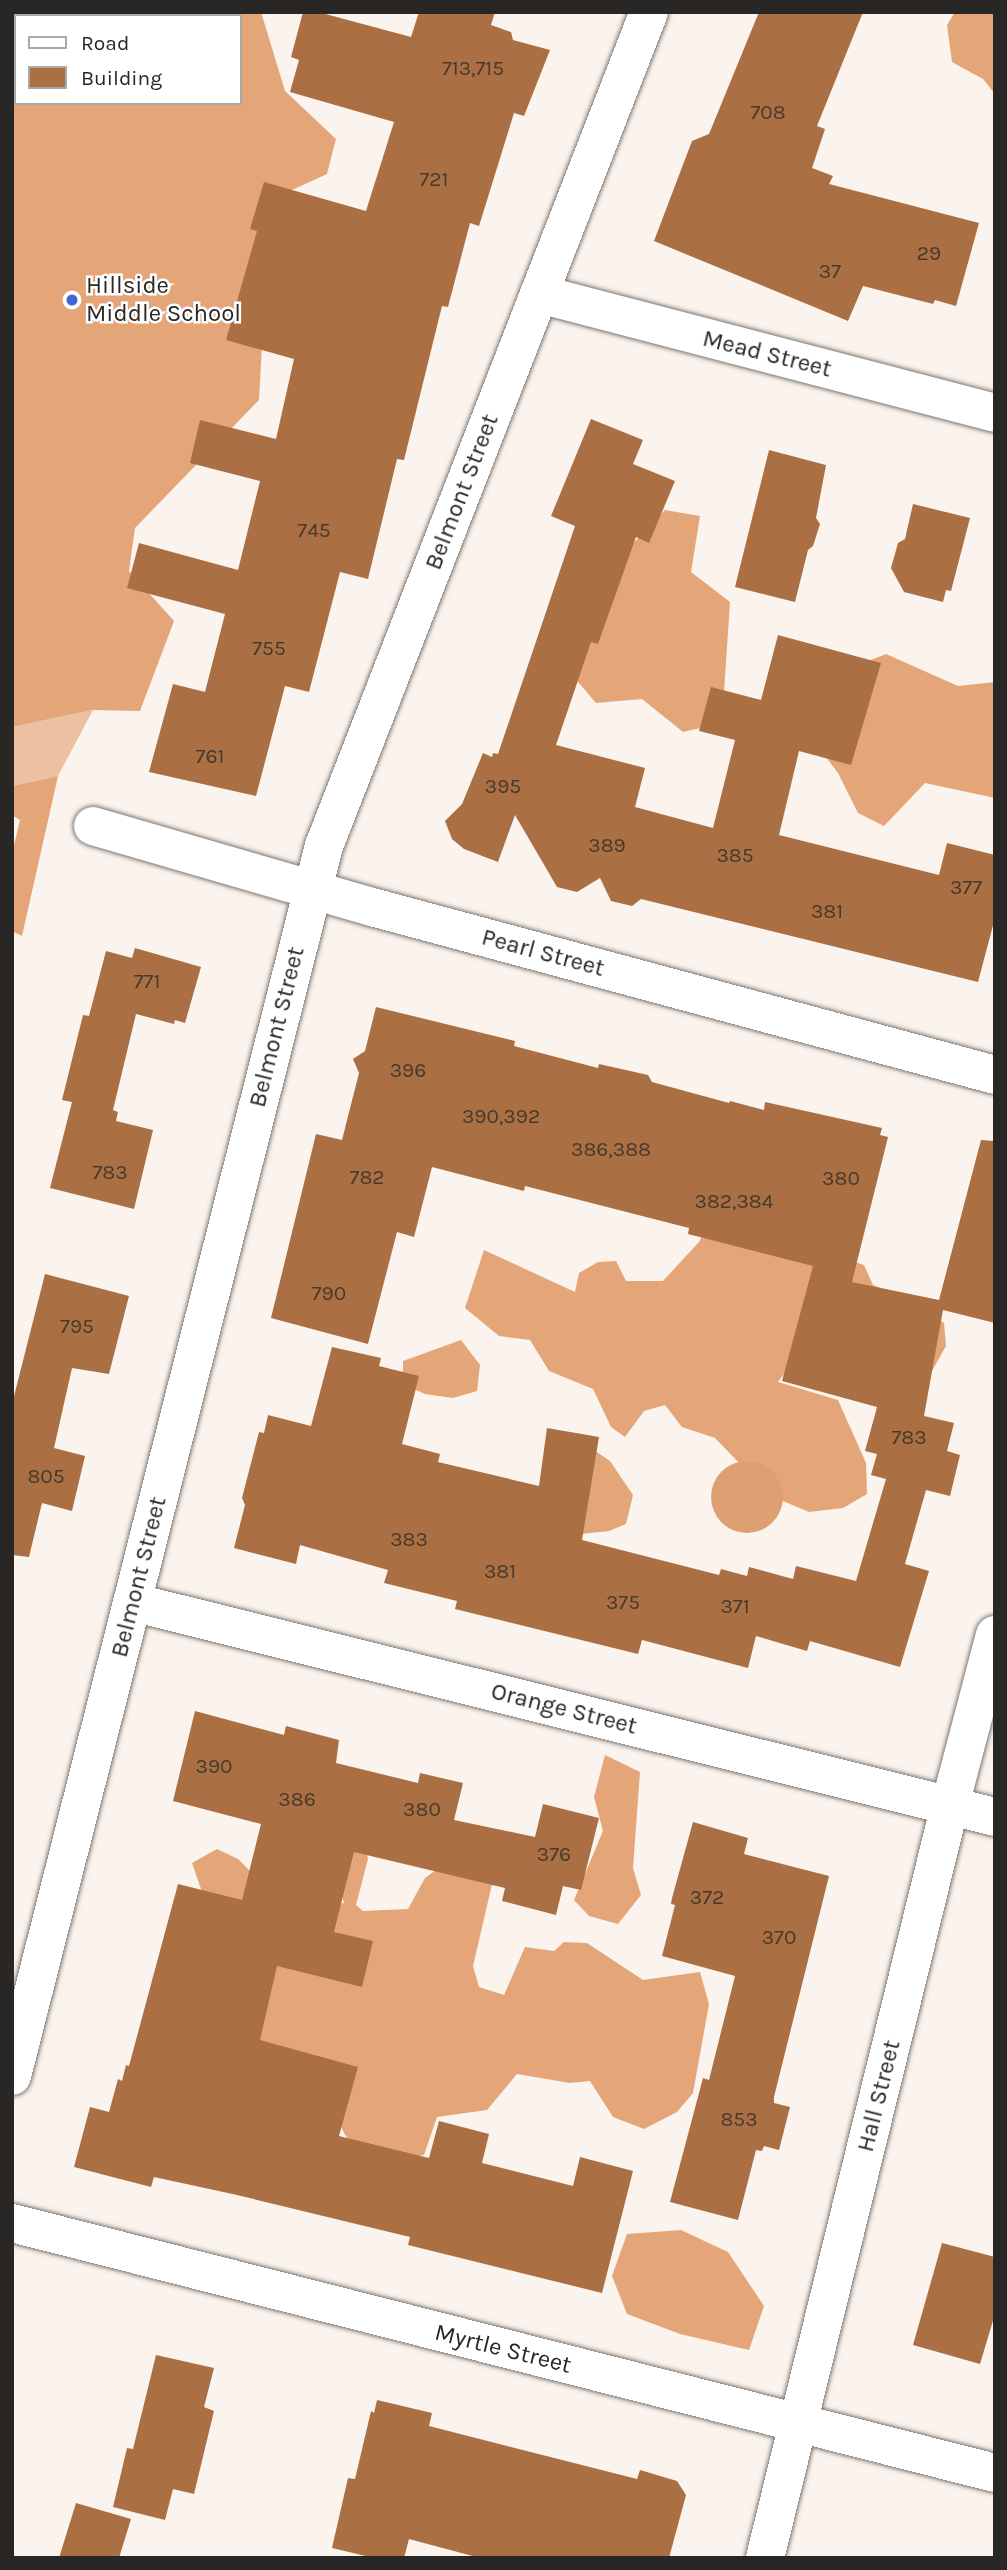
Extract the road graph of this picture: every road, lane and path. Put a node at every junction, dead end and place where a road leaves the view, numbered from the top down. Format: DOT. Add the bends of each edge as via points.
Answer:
graph roads {
  1 [pos="649,12"];
  2 [pos="539,294"];
  3 [pos="995,413"];
  4 [pos="93,826"];
  5 [pos="312,888"];
  6 [pos="995,1075"];
  7 [pos="132,1602"];
  8 [pos="995,1635"];
  9 [pos="950,1805"];
  10 [pos="995,1817"];
  11 [pos="12,2076"];
  12 [pos="12,2223"];
  13 [pos="800,2422"];
  14 [pos="995,2473"];
  15 [pos="765,2558"];
  1 -- 2 [label="street, Belmont Street"];
  2 -- 3 [label="street, Mead Street"];
  2 -- 5 [label="street, Belmont Street" via="324,846"];
  4 -- 5 [label="street, Pearl Street"];
  5 -- 6 [label="street, Pearl Street"];
  5 -- 7 [label="street, Belmont Street"];
  7 -- 9 [label="street, Orange Street"];
  7 -- 11 [label="street, Belmont Street"];
  8 -- 9 [label="street, Hall Street"];
  9 -- 10 [label="street, Orange Street"];
  9 -- 13 [label="street, Hall Street"];
  12 -- 13 [label="street, Myrtle Street"];
  13 -- 14 [label="street, Myrtle Street"];
  13 -- 15 [label="street, Hall Street"];
}
